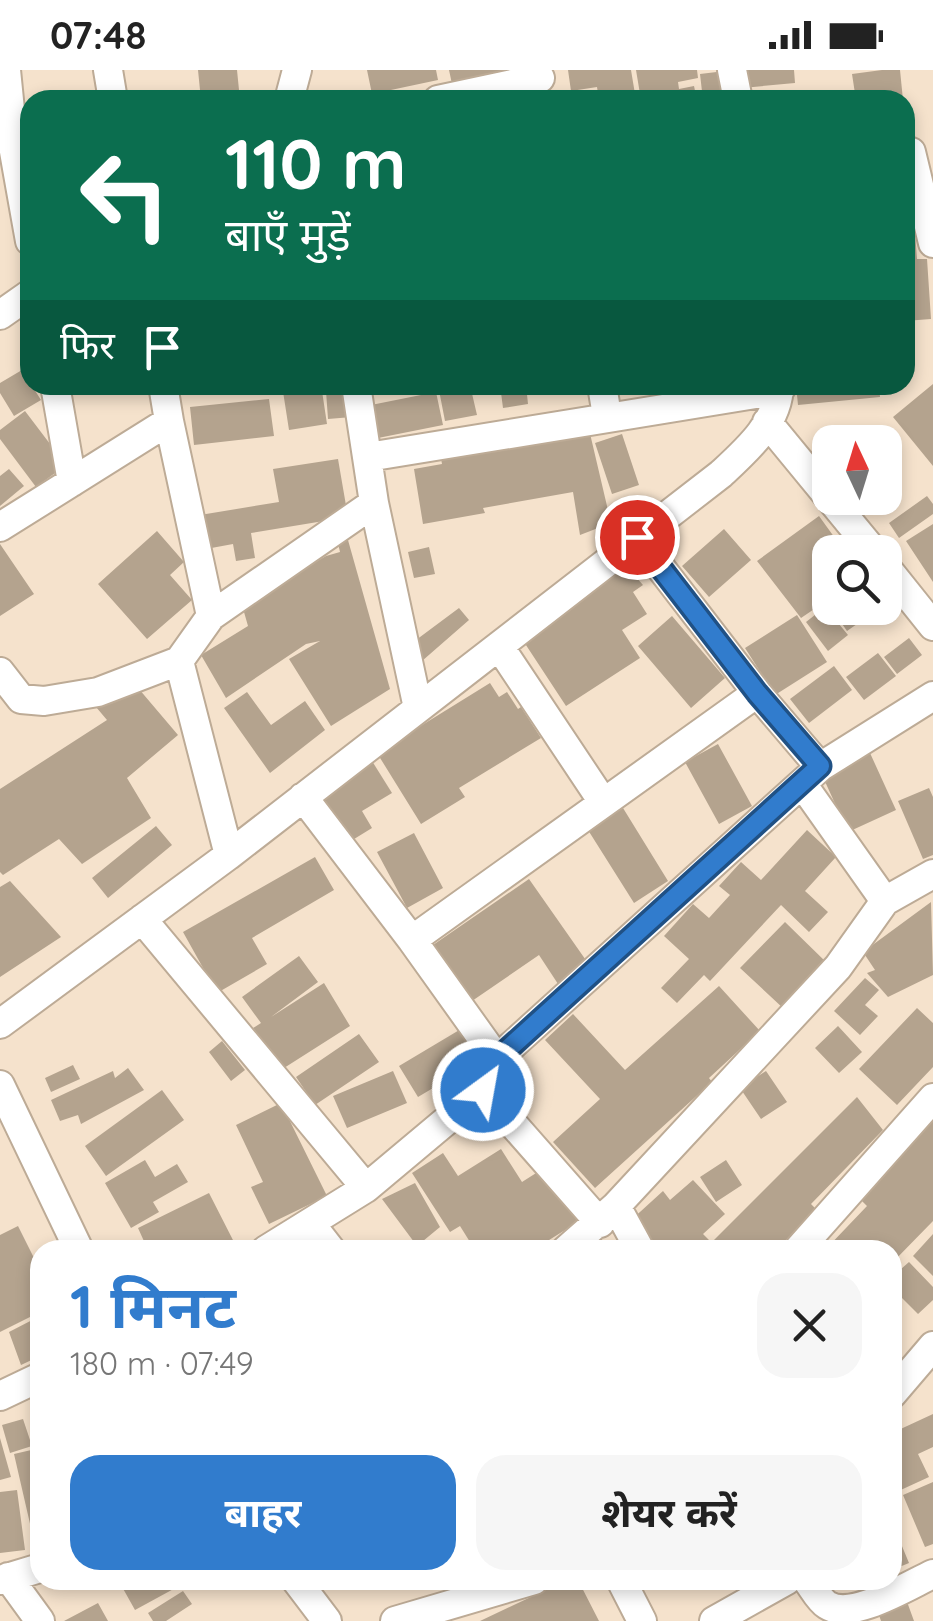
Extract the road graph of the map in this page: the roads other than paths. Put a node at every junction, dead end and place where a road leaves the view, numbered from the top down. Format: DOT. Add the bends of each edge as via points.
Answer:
graph roads {
  1 [pos="6,70"];
  2 [pos="541,83"];
  3 [pos="499,90"];
  4 [pos="4,115"];
  5 [pos="916,152"];
  6 [pos="20,193"];
  7 [pos="933,242"];
  8 [pos="58,395"];
  9 [pos="165,395"];
  10 [pos="358,395"];
  11 [pos="604,395"];
  12 [pos="737,395"];
  13 [pos="779,395"];
  14 [pos="608,416"];
  15 [pos="169,421"];
  16 [pos="768,422"];
  17 [pos="368,457"];
  18 [pos="72,482"];
  19 [pos="374,503"];
  20 [pos="0,527"];
  21 [pos="860,535"];
  22 [pos="637,537"];
  23 [pos="902,587"];
  24 [pos="212,616"];
  25 [pos="933,626"];
  26 [pos="498,646"];
  27 [pos="178,662"];
  28 [pos="0,672"];
  29 [pos="757,693"];
  30 [pos="933,696"];
  31 [pos="418,708"];
  32 [pos="812,776"];
  33 [pos="303,797"];
  34 [pos="604,802"];
  35 [pos="228,855"];
  36 [pos="933,874"];
  37 [pos="885,901"];
  38 [pos="142,920"];
  39 [pos="412,940"];
  40 [pos="0,1024"];
  41 [pos="497,1059"];
  42 [pos="0,1085"];
  43 [pos="483,1090"];
  44 [pos="933,1098"];
  45 [pos="366,1188"];
  46 [pos="608,1215"];
  47 [pos="310,1223"];
  48 [pos="74,1240"];
  49 [pos="282,1240"];
  50 [pos="324,1240"];
  51 [pos="578,1240"];
  52 [pos="631,1240"];
  53 [pos="807,1240"];
  54 [pos="933,1346"];
  55 [pos="30,1382"];
  56 [pos="902,1382"];
  57 [pos="0,1396"];
  58 [pos="30,1571"];
  59 [pos="933,1574"];
  60 [pos="4,1578"];
  61 [pos="902,1589"];
  62 [pos="304,1590"];
  63 [pos="500,1590"];
  64 [pos="625,1590"];
  65 [pos="769,1590"];
  66 [pos="814,1590"];
  67 [pos="900,1590"];
  68 [pos="40,1621"];
  69 [pos="328,1621"];
  70 [pos="395,1621"];
  71 [pos="642,1621"];
  72 [pos="714,1621"];
  1 -- 4 [label="street" via="10,110"];
  2 -- 3 [label="street"];
  4 -- 6 [label="street"];
  5 -- 7 [label="street"];
  8 -- 18 [label="street"];
  9 -- 15 [label="street"];
  10 -- 17 [label="street"];
  11 -- 14 [label="street"];
  12 -- 14 [label="street"];
  13 -- 16 [label="street"];
  14 -- 17 [label="street"];
  15 -- 18 [label="street"];
  15 -- 24 [label="street"];
  16 -- 21 [label="street"];
  16 -- 22 [label="street" via="721,474"];
  17 -- 19 [label="street"];
  18 -- 20 [label="street"];
  19 -- 24 [label="street"];
  19 -- 31 [label="street"];
  22 -- 26 [label="street"];
  22 -- 29 [label="street"];
  23 -- 25 [label="street"];
  24 -- 27 [label="street"];
  26 -- 31 [label="street"];
  26 -- 34 [label="street"];
  27 -- 28 [label="street" via="98,692 44,701 21,699"];
  27 -- 35 [label="street"];
  29 -- 32 [label="street"];
  29 -- 34 [label="street"];
  30 -- 32 [label="street"];
  31 -- 33 [label="street"];
  32 -- 37 [label="street"];
  32 -- 41 [label="street"];
  33 -- 35 [label="street"];
  33 -- 39 [label="street"];
  34 -- 39 [label="street"];
  35 -- 38 [label="street"];
  36 -- 37 [label="street"];
  37 -- 46 [label="street" via="838,967"];
  38 -- 40 [label="street"];
  38 -- 45 [label="street"];
  39 -- 41 [label="street"];
  41 -- 43 [label="street"];
  42 -- 48 [label="street"];
  43 -- 45 [label="street"];
  43 -- 46 [label="street"];
  44 -- 53 [label="street"];
  45 -- 47 [label="street"];
  46 -- 51 [label="street"];
  46 -- 52 [label="street"];
  47 -- 49 [label="street"];
  47 -- 50 [label="street"];
  54 -- 56 [label="street"];
  55 -- 57 [label="street"];
  58 -- 60 [label="street"];
  59 -- 61 [label="street"];
  60 -- 68 [label="street"];
  62 -- 69 [label="street"];
  63 -- 70 [label="street"];
  64 -- 71 [label="street"];
  65 -- 72 [label="street"];
  66 -- 67 [label="street" via="837,1610"];
}
